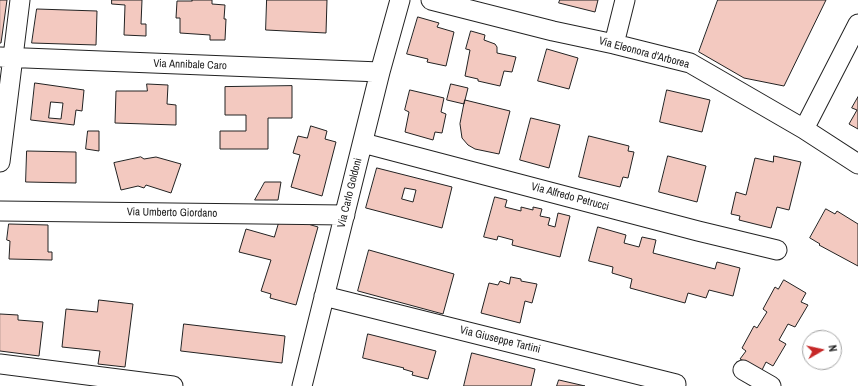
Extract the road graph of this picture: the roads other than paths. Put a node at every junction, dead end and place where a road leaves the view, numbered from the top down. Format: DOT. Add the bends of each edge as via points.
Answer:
graph roads {
  1 [pos="20,0"];
  2 [pos="400,0"];
  3 [pos="431,0"];
  4 [pos="625,0"];
  5 [pos="858,24"];
  6 [pos="614,44"];
  7 [pos="6,57"];
  8 [pos="380,72"];
  9 [pos="804,129"];
  10 [pos="363,143"];
  11 [pos="0,162"];
  12 [pos="858,164"];
  13 [pos="0,211"];
  14 [pos="345,215"];
  15 [pos="776,250"];
  16 [pos="324,296"];
  17 [pos="0,364"];
  18 [pos="743,370"];
  19 [pos="676,384"];
  20 [pos="173,386"];
  21 [pos="302,386"];
  22 [pos="771,386"];
  1 -- 7 [label="street"];
  2 -- 8 [label="street, Via Carlo Goldoni"];
  3 -- 6 [label="street, Via Eleonora d'Arborea" via="553,32"];
  4 -- 6 [label="street"];
  5 -- 9 [label="street"];
  6 -- 9 [label="street, Via Eleonora d'Arborea" via="690,64"];
  7 -- 8 [label="street, Via Annibale Caro"];
  7 -- 11 [label="street"];
  8 -- 10 [label="street, Via Carlo Goldoni"];
  9 -- 12 [label="street, Via Eleonora d'Arborea"];
  10 -- 14 [label="street, Via Carlo Goldoni"];
  10 -- 15 [label="street, Via Alfredo Petrucci"];
  13 -- 14 [label="street, Via Umberto Giordano"];
  14 -- 16 [label="street, Via Carlo Goldoni"];
  16 -- 19 [label="street, Via Giuseppe Tartini"];
  16 -- 21 [label="street, Via Carlo Goldoni"];
  17 -- 20 [label="street"];
  18 -- 22 [label="street"];
}
